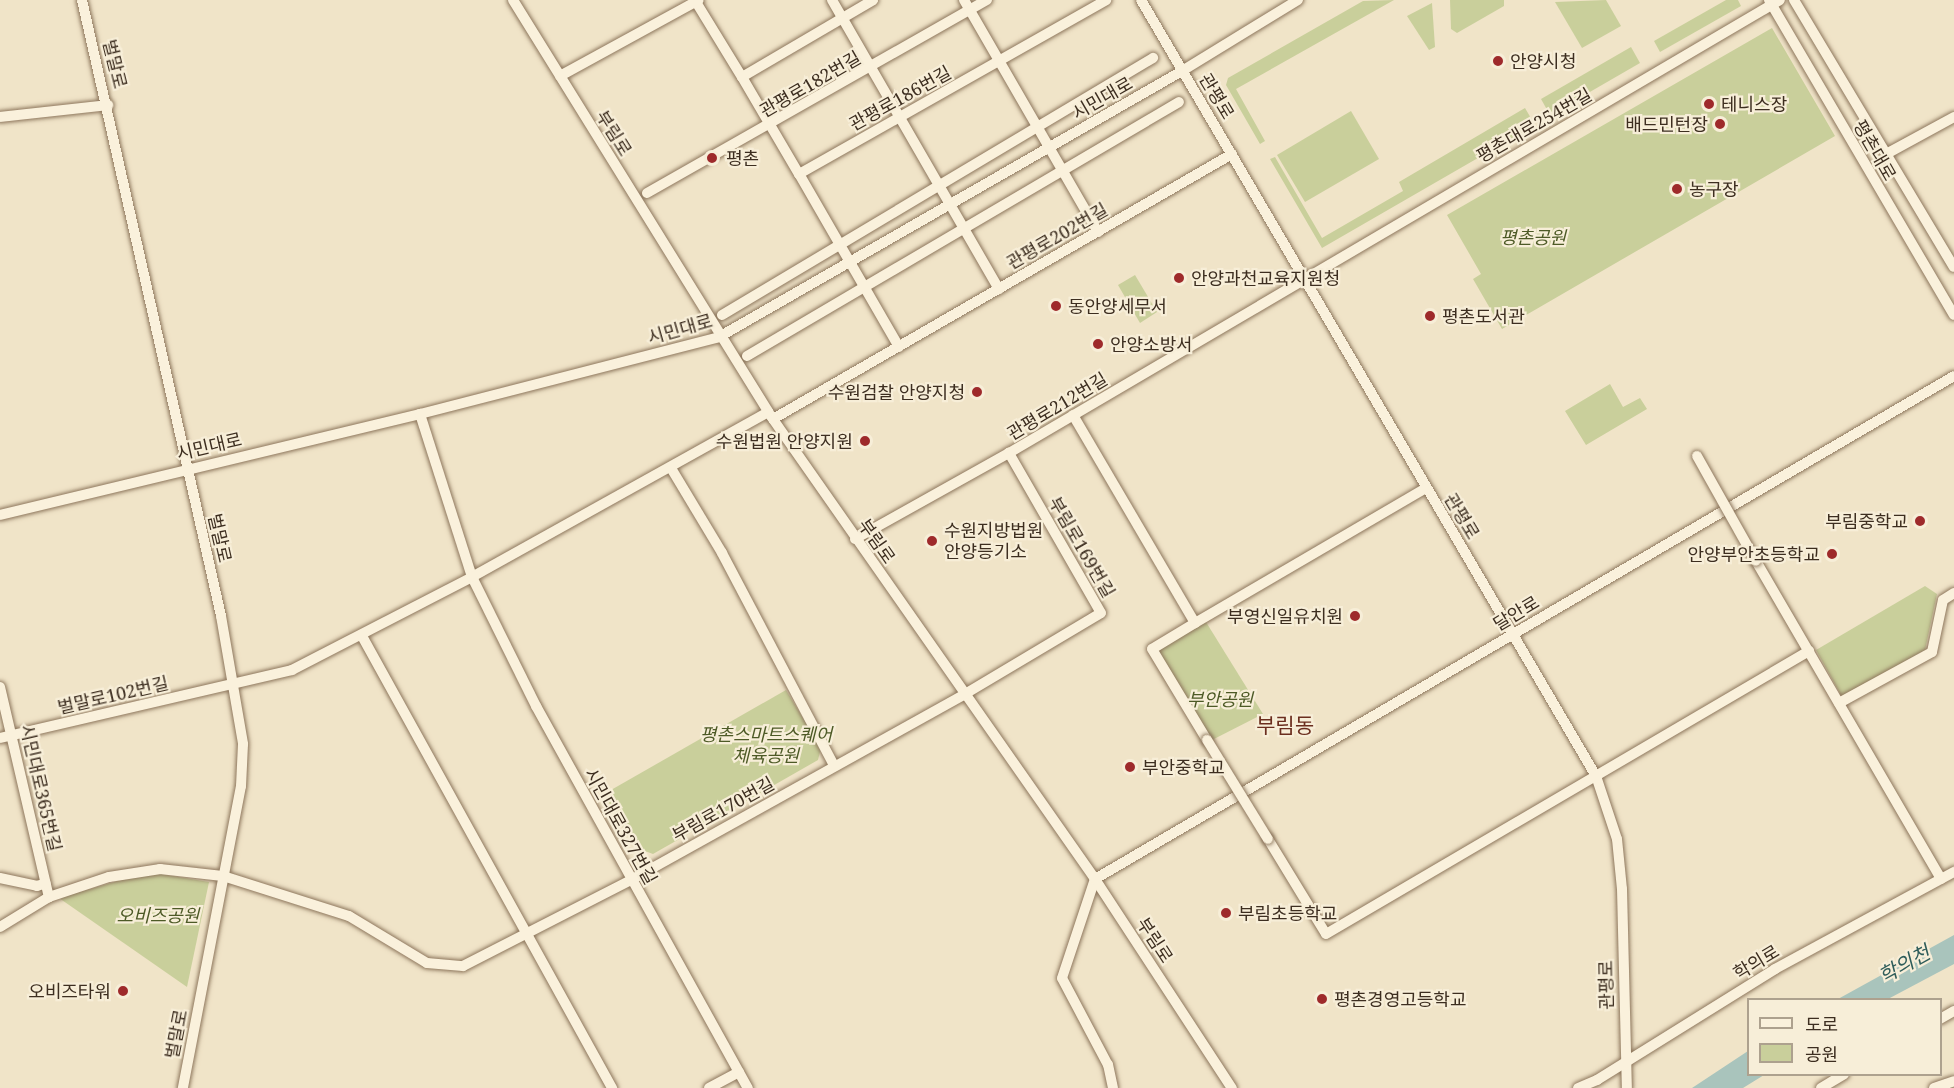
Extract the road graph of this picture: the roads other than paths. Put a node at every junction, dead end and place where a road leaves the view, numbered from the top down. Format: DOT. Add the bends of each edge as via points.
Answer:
graph roads {
  1 [pos="82,0"];
  2 [pos="513,0"];
  3 [pos="832,0"];
  4 [pos="873,0"];
  5 [pos="987,0"];
  6 [pos="1106,0"];
  7 [pos="1141,0"];
  8 [pos="1298,0"];
  9 [pos="1794,0"];
  10 [pos="698,1"];
  11 [pos="1773,2"];
  12 [pos="967,5"];
  13 [pos="842,18"];
  14 [pos="1153,58"];
  15 [pos="1000,61"];
  16 [pos="870,68"];
  17 [pos="1182,71"];
  18 [pos="560,75"];
  19 [pos="741,77"];
  20 [pos="1179,102"];
  21 [pos="108,105"];
  22 [pos="0,117"];
  23 [pos="1954,117"];
  24 [pos="899,118"];
  25 [pos="771,125"];
  26 [pos="1038,126"];
  27 [pos="1049,147"];
  28 [pos="1888,153"];
  29 [pos="1232,154"];
  30 [pos="1062,170"];
  31 [pos="799,174"];
  32 [pos="939,185"];
  33 [pos="647,193"];
  34 [pos="951,205"];
  35 [pos="964,228"];
  36 [pos="1098,232"];
  37 [pos="840,245"];
  38 [pos="849,264"];
  39 [pos="1954,267"];
  40 [pos="1304,278"];
  41 [pos="863,287"];
  42 [pos="999,289"];
  43 [pos="722,315"];
  44 [pos="1954,315"];
  45 [pos="719,337"];
  46 [pos="899,347"];
  47 [pos="747,356"];
  48 [pos="1954,376"];
  49 [pos="420,414"];
  50 [pos="1073,415"];
  51 [pos="771,416"];
  52 [pos="1009,453"];
  53 [pos="1697,456"];
  54 [pos="187,468"];
  55 [pos="671,468"];
  56 [pos="1426,488"];
  57 [pos="0,515"];
  58 [pos="855,539"];
  59 [pos="472,577"];
  60 [pos="1954,593"];
  61 [pos="1195,623"];
  62 [pos="1514,634"];
  63 [pos="362,636"];
  64 [pos="1809,651"];
  65 [pos="234,684"];
  66 [pos="0,687"];
  67 [pos="965,694"];
  68 [pos="1839,703"];
  69 [pos="12,735"];
  70 [pos="0,738"];
  71 [pos="834,765"];
  72 [pos="1596,776"];
  73 [pos="1954,872"];
  74 [pos="223,876"];
  75 [pos="0,878"];
  76 [pos="1095,879"];
  77 [pos="1941,879"];
  78 [pos="631,880"];
  79 [pos="46,883"];
  80 [pos="49,897"];
  81 [pos="0,927"];
  82 [pos="528,935"];
  83 [pos="1626,1062"];
  84 [pos="739,1072"];
  85 [pos="1841,1076"];
  86 [pos="1954,1081"];
  87 [pos="183,1088"];
  88 [pos="612,1088"];
  89 [pos="709,1088"];
  90 [pos="747,1088"];
  91 [pos="1113,1088"];
  92 [pos="1233,1088"];
  93 [pos="1578,1088"];
  94 [pos="1627,1088"];
  95 [pos="1821,1088"];
  96 [pos="1934,1088"];
  1 -- 21 [label="street, 벌말로"];
  2 -- 18 [label="street, 부림로"];
  3 -- 13 [label="street"];
  4 -- 13 [label="street"];
  5 -- 12 [label="street, 관평로182번길"];
  6 -- 15 [label="street, 관평로186번길"];
  7 -- 17 [label="street, 관평로"];
  8 -- 17 [label="street, 시민대로"];
  9 -- 28 [label="street, 평촌대로"];
  10 -- 18 [label="street"];
  10 -- 19 [label="street"];
  11 -- 40 [label="street, 평촌대로254번길"];
  11 -- 44 [label="street, 평촌대로"];
  12 -- 15 [label="street"];
  12 -- 16 [label="street, 관평로182번길"];
  13 -- 16 [label="street"];
  13 -- 19 [label="street"];
  14 -- 26 [label="street"];
  15 -- 24 [label="street, 관평로186번길"];
  15 -- 26 [label="street"];
  16 -- 24 [label="street"];
  16 -- 25 [label="street, 관평로182번길"];
  17 -- 27 [label="street, 시민대로"];
  17 -- 29 [label="street, 관평로"];
  18 -- 45 [label="street, 부림로"];
  19 -- 25 [label="street"];
  20 -- 30 [label="street"];
  21 -- 22 [label="street"];
  21 -- 54 [label="street, 벌말로"];
  23 -- 28 [label="street"];
  24 -- 31 [label="street, 관평로186번길"];
  24 -- 32 [label="street"];
  25 -- 31 [label="street"];
  25 -- 33 [label="street, 관평로182번길"];
  26 -- 27 [label="street"];
  26 -- 32 [label="street"];
  27 -- 30 [label="street"];
  27 -- 34 [label="street, 시민대로"];
  28 -- 39 [label="street, 평촌대로"];
  29 -- 36 [label="street, 관평로202번길"];
  29 -- 40 [label="street, 관평로"];
  30 -- 35 [label="street"];
  30 -- 36 [label="street"];
  31 -- 37 [label="street"];
  32 -- 34 [label="street"];
  32 -- 37 [label="street"];
  34 -- 35 [label="street"];
  34 -- 38 [label="street, 시민대로"];
  35 -- 41 [label="street"];
  35 -- 42 [label="street"];
  36 -- 42 [label="street, 관평로202번길"];
  37 -- 38 [label="street"];
  37 -- 43 [label="street"];
  38 -- 41 [label="street"];
  38 -- 45 [label="street, 시민대로"];
  40 -- 50 [label="street, 관평로212번길"];
  40 -- 56 [label="street, 관평로"];
  41 -- 46 [label="street"];
  41 -- 47 [label="street"];
  42 -- 46 [label="street, 관평로202번길"];
  45 -- 49 [label="street, 시민대로"];
  45 -- 51 [label="street, 부림로"];
  46 -- 51 [label="street, 관평로202번길"];
  48 -- 62 [label="street, 달안로"];
  49 -- 54 [label="street, 시민대로"];
  49 -- 59 [label="street, 시민대로327번길"];
  50 -- 52 [label="street, 관평로212번길"];
  50 -- 61 [label="street"];
  51 -- 55 [label="street, 관평로202번길"];
  51 -- 58 [label="street, 부림로"];
  52 -- 58 [label="street, 관평로212번길"];
  52 -- 67 [label="street, 부림로169번길" via="1101,613"];
  53 -- 64 [label="street, bridge"];
  54 -- 57 [label="street, 시민대로"];
  54 -- 65 [label="street, 벌말로"];
  55 -- 59 [label="street"];
  55 -- 71 [label="street" via="722,553"];
  56 -- 61 [label="street"];
  56 -- 62 [label="street, 관평로"];
  58 -- 67 [label="street, 부림로"];
  59 -- 63 [label="street"];
  59 -- 78 [label="street, 시민대로327번길" via="536,706"];
  60 -- 68 [label="street" via="1943,600 1932,652"];
  61 -- 72 [label="street, bridge" via="1152,649 1326,934"];
  62 -- 72 [label="street, 관평로"];
  62 -- 76 [label="street, 달안로"];
  63 -- 65 [label="street, 벌말로102번길" via="292,670"];
  63 -- 82 [label="street"];
  64 -- 68 [label="street"];
  64 -- 72 [label="street"];
  65 -- 69 [label="street, 벌말로102번길"];
  65 -- 74 [label="street, 벌말로" via="243,767"];
  66 -- 69 [label="street, 시민대로365번길"];
  67 -- 71 [label="street, 부림로170번길"];
  67 -- 76 [label="street, 부림로"];
  68 -- 77 [label="street"];
  69 -- 70 [label="street, 벌말로102번길"];
  69 -- 79 [label="street, 시민대로365번길"];
  71 -- 78 [label="street, 부림로170번길"];
  72 -- 83 [label="street, 관평로" via="1617,839"];
  73 -- 77 [label="street, 학의로"];
  74 -- 80 [label="street, 부림로170번길" via="160,868 109,877"];
  74 -- 82 [label="street, 부림로170번길" via="349,916 427,963 463,966"];
  74 -- 87 [label="street, 벌말로"];
  75 -- 79 [label="street" via="37,886"];
  76 -- 91 [label="street" via="1062,978 1108,1065"];
  76 -- 92 [label="street, 부림로"];
  77 -- 83 [label="street, 학의로" via="1775,969"];
  78 -- 82 [label="street, 부림로170번길"];
  78 -- 84 [label="street, 시민대로327번길"];
  79 -- 80 [label="street, 시민대로365번길"];
  80 -- 81 [label="street, 부림로170번길"];
  82 -- 88 [label="street"];
  83 -- 93 [label="street, 학의로"];
  83 -- 94 [label="street, 관평로"];
  84 -- 89 [label="street"];
  84 -- 90 [label="street, 시민대로327번길"];
  85 -- 95 [label="street"];
  86 -- 96 [label="street"];
}
